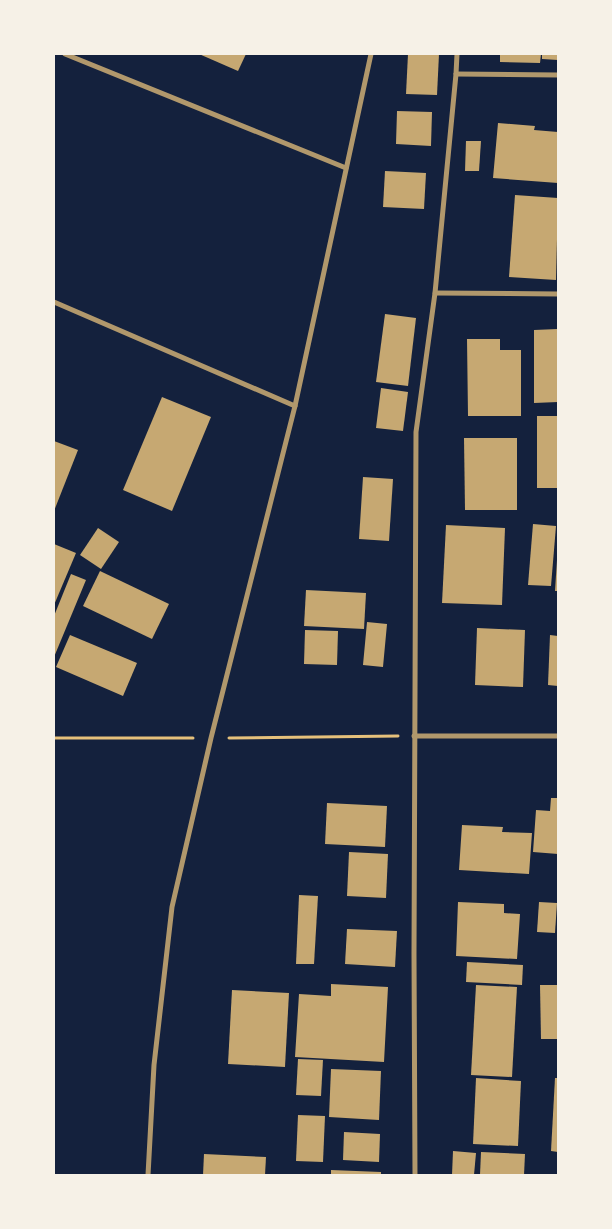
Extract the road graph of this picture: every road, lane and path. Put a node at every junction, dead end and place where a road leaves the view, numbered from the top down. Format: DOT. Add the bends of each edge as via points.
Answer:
graph roads {
  1 [pos="65,54"];
  2 [pos="371,54"];
  3 [pos="457,54"];
  4 [pos="456,74"];
  5 [pos="558,75"];
  6 [pos="346,168"];
  7 [pos="435,293"];
  8 [pos="558,294"];
  9 [pos="54,302"];
  10 [pos="295,406"];
  11 [pos="414,736"];
  12 [pos="558,736"];
  13 [pos="54,738"];
  14 [pos="210,738"];
  15 [pos="148,1175"];
  16 [pos="415,1175"];
  1 -- 6 [label="street"];
  2 -- 6 [label="street"];
  3 -- 4 [label="street"];
  4 -- 5 [label="street"];
  4 -- 7 [label="street"];
  6 -- 10 [label="street"];
  7 -- 8 [label="street"];
  7 -- 11 [label="street" via="416,432"];
  9 -- 10 [label="street"];
  10 -- 14 [label="street"];
  11 -- 12 [label="street"];
  11 -- 14 [label="path"];
  11 -- 16 [label="street"];
  13 -- 14 [label="path"];
  14 -- 15 [label="street" via="172,907 154,1065"];
}
